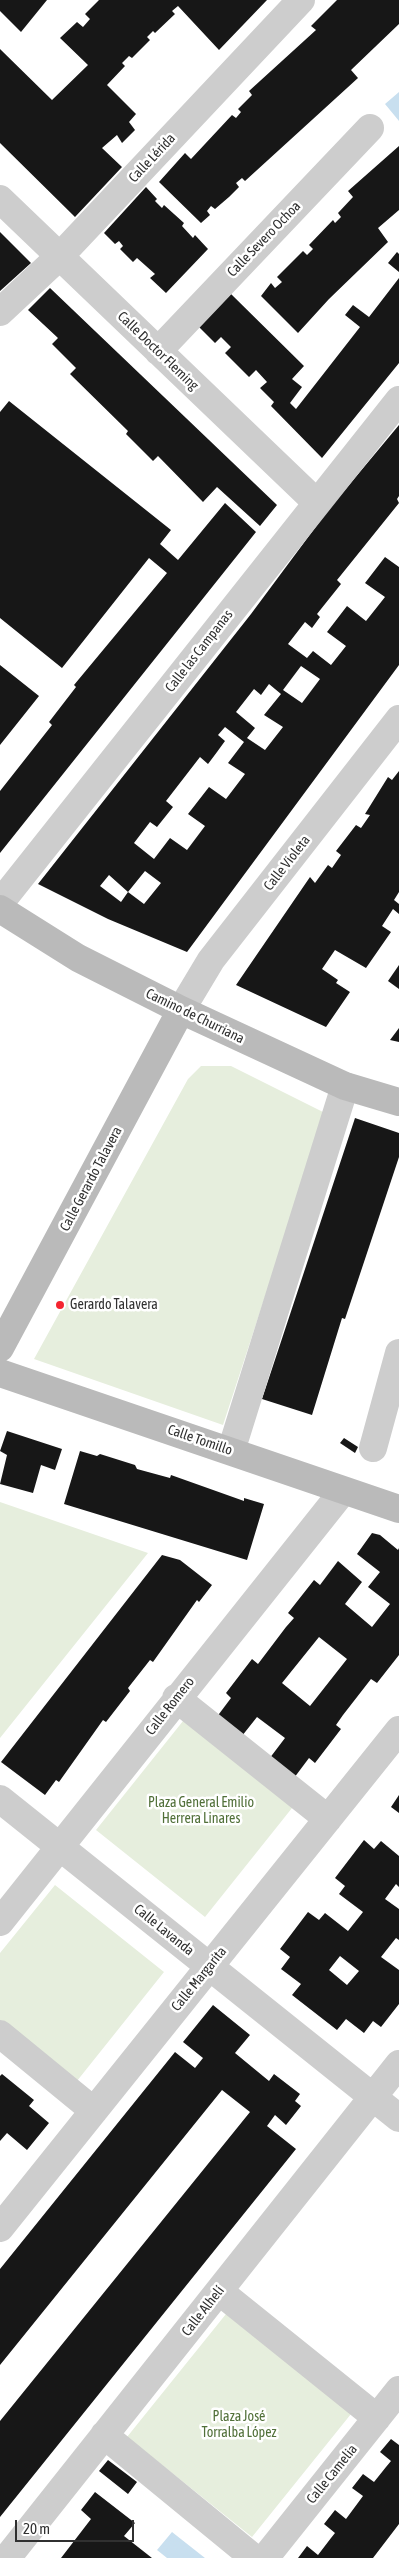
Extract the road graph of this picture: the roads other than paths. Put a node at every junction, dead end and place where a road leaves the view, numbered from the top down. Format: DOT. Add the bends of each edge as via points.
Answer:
graph roads {
  1 [pos="302,0"];
  2 [pos="370,128"];
  3 [pos="0,199"];
  4 [pos="60,256"];
  5 [pos="0,312"];
  6 [pos="158,351"];
  7 [pos="399,400"];
  8 [pos="317,503"];
  9 [pos="399,719"];
  10 [pos="0,903"];
  11 [pos="0,909"];
  12 [pos="181,1010"];
  13 [pos="345,1086"];
  14 [pos="399,1102"];
  15 [pos="0,1348"];
  16 [pos="399,1352"];
  17 [pos="0,1373"];
  18 [pos="373,1448"];
  19 [pos="231,1451"];
  20 [pos="343,1491"];
  21 [pos="399,1509"];
  22 [pos="176,1698"];
  23 [pos="399,1730"];
  24 [pos="0,1799"];
  25 [pos="328,1819"];
  26 [pos="60,1847"];
  27 [pos="0,1922"];
  28 [pos="210,1966"];
  29 [pos="0,2034"];
  30 [pos="399,2064"];
  31 [pos="372,2096"];
  32 [pos="94,2111"];
  33 [pos="399,2118"];
  34 [pos="0,2228"];
  35 [pos="219,2290"];
  36 [pos="399,2390"];
  37 [pos="377,2418"];
  38 [pos="104,2435"];
  39 [pos="7,2558"];
  40 [pos="254,2558"];
  41 [pos="265,2558"];
  1 -- 4 [label="street, Calle Lérida"];
  2 -- 6 [label="street, Calle Severo Ochoa"];
  3 -- 4 [label="street, Calle Doctor Fleming"];
  4 -- 5 [label="street, Calle Lérida"];
  4 -- 6 [label="street, Calle Doctor Fleming"];
  6 -- 8 [label="street, Calle Doctor Fleming"];
  7 -- 8 [label="street, Calle las Campanas"];
  8 -- 10 [label="street, Calle las Campanas"];
  9 -- 12 [label="street, Calle Violeta" via="211,960"];
  11 -- 12 [label="street, Camino de Churriana" via="78,958"];
  12 -- 13 [label="street, Camino de Churriana"];
  12 -- 15 [label="street, Calle Gerardo Talavera"];
  13 -- 14 [label="street, Camino de Churriana"];
  13 -- 19 [label="street"];
  16 -- 18 [label="street"];
  17 -- 19 [label="street, Calle Tomillo"];
  19 -- 20 [label="street, Calle Tomillo"];
  20 -- 21 [label="street, Calle Tomillo"];
  20 -- 22 [label="street, Calle Romero"];
  22 -- 25 [label="street"];
  22 -- 26 [label="street, Calle Romero"];
  23 -- 25 [label="street, Calle Margarita"];
  24 -- 26 [label="street, Calle Lavanda"];
  25 -- 28 [label="street, Calle Margarita"];
  26 -- 27 [label="street, Calle Romero"];
  26 -- 28 [label="street, Calle Lavanda"];
  28 -- 31 [label="street, Calle Lavanda"];
  28 -- 32 [label="street, Calle Margarita"];
  29 -- 32 [label="street"];
  30 -- 31 [label="street, Calle Alhelí"];
  31 -- 33 [label="street, Calle Lavanda"];
  31 -- 35 [label="street, Calle Alhelí"];
  32 -- 34 [label="street, Calle Margarita"];
  35 -- 37 [label="street"];
  35 -- 38 [label="street, Calle Alhelí"];
  36 -- 37 [label="street, Calle Camelia"];
  37 -- 41 [label="street, Calle Camelia"];
  38 -- 39 [label="street, Calle Alhelí"];
  38 -- 40 [label="street"];
}
